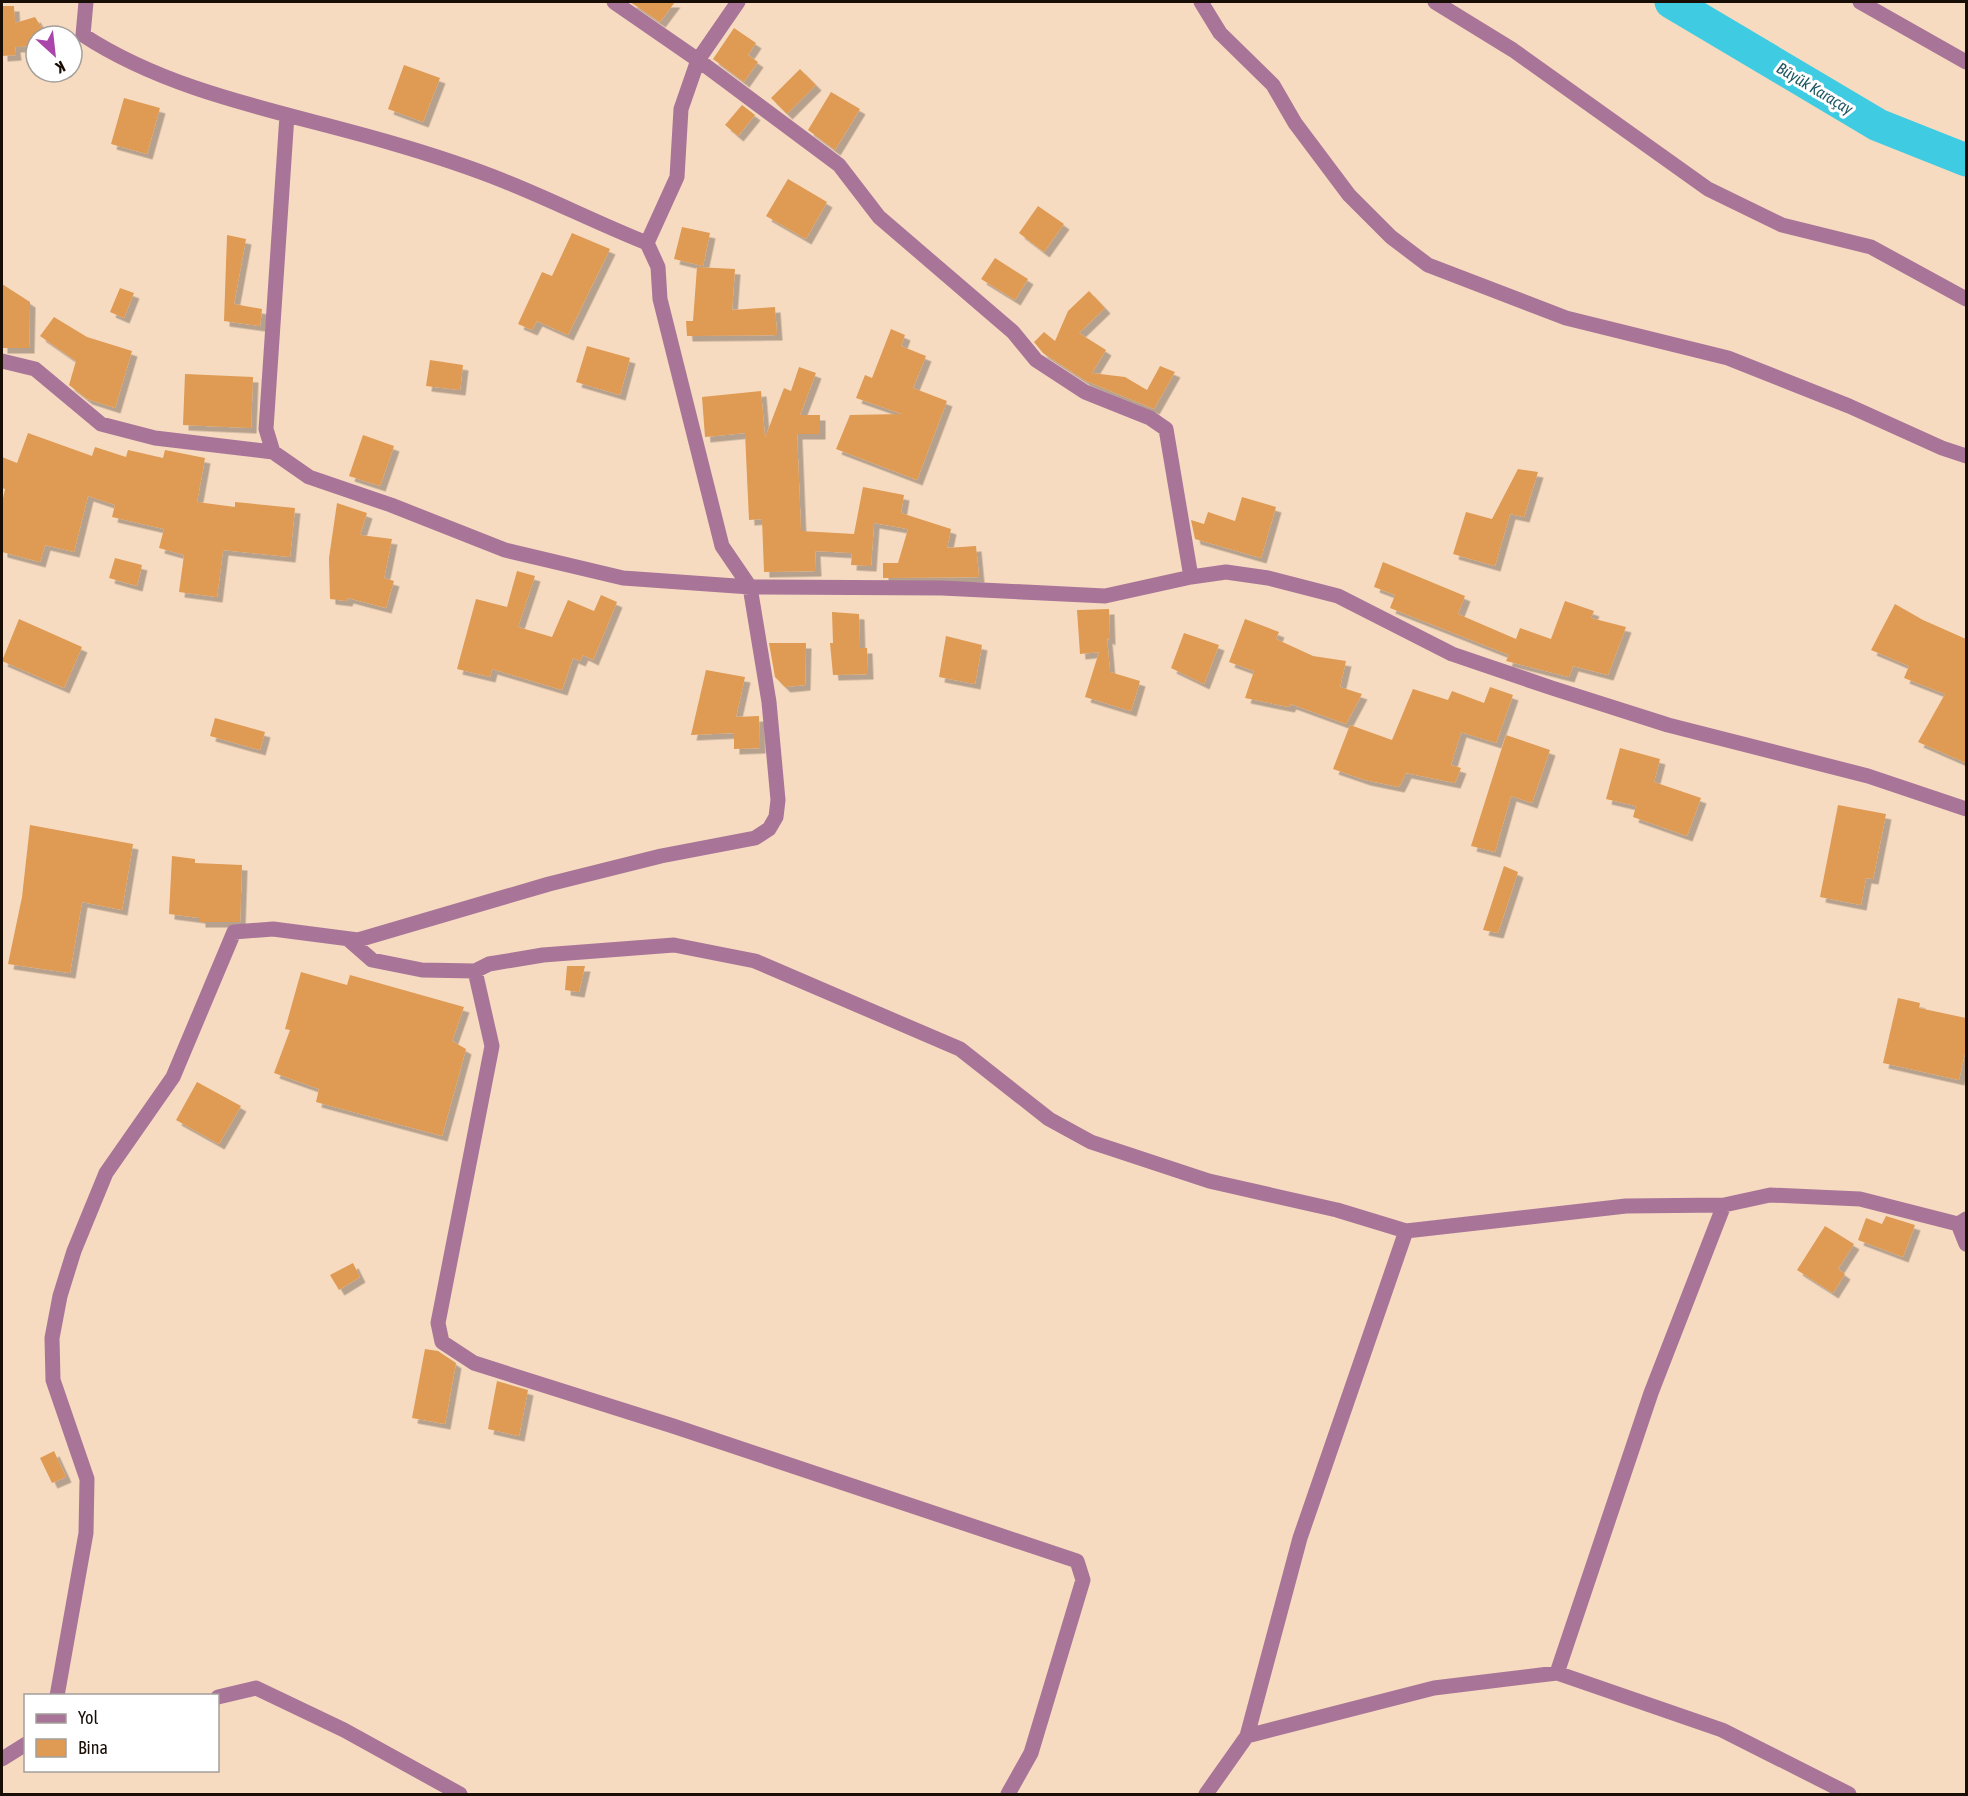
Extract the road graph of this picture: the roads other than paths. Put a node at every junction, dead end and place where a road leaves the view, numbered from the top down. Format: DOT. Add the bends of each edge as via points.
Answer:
graph roads {
  1 [pos="86,2"];
  2 [pos="614,2"];
  3 [pos="738,2"];
  4 [pos="1201,2"];
  5 [pos="1435,2"];
  6 [pos="1860,2"];
  7 [pos="698,60"];
  8 [pos="1966,62"];
  9 [pos="287,115"];
  10 [pos="647,243"];
  11 [pos="1966,299"];
  12 [pos="2,362"];
  13 [pos="273,452"];
  14 [pos="1966,456"];
  15 [pos="1191,577"];
  16 [pos="750,587"];
  17 [pos="1966,809"];
  18 [pos="348,939"];
  19 [pos="475,971"];
  20 [pos="1724,1205"];
  21 [pos="1962,1221"];
  22 [pos="1406,1231"];
  23 [pos="1966,1244"];
  24 [pos="1557,1673"];
  25 [pos="57,1694"];
  26 [pos="219,1697"];
  27 [pos="1247,1736"];
  28 [pos="24,1745"];
  29 [pos="2,1759"];
  30 [pos="460,1794"];
  31 [pos="1008,1794"];
  32 [pos="1206,1794"];
  33 [pos="1849,1794"];
  1 -- 9 [label="street" via="83,35 116,56"];
  2 -- 7 [label="street"];
  3 -- 7 [label="street"];
  4 -- 14 [label="street" via="1220,33 1273,85 1295,123 1349,195 1391,237 1428,265 1566,318 1728,358"];
  5 -- 11 [label="street" via="1504,44 1717,194 1782,225 1871,247"];
  6 -- 8 [label="street"];
  7 -- 10 [label="street" via="681,109 677,177"];
  7 -- 15 [label="street" via="839,165 879,217 1014,332 1036,360 1085,392 1150,418 1166,429"];
  9 -- 10 [label="street" via="389,142 504,181"];
  9 -- 13 [label="street" via="266,429"];
  10 -- 16 [label="street" via="658,267 660,299 722,546"];
  12 -- 13 [label="street" via="35,369 102,423 155,438"];
  13 -- 16 [label="street" via="309,477 505,550 623,578"];
  15 -- 16 [label="street" via="1105,596 942,588"];
  15 -- 17 [label="street" via="1226,572 1338,596 1452,654 1552,688 1668,725 1868,776"];
  16 -- 18 [label="street" via="769,702 778,800 769,830 754,838 661,856 358,940"];
  18 -- 19 [label="street" via="372,960 422,970"];
  18 -- 25 [label="street" via="273,929 234,932 173,1077 106,1173 74,1251 52,1338 53,1380 87,1479 86,1533"];
  19 -- 22 [label="street" via="489,964 543,955 674,945 755,961 960,1049 1049,1119 1091,1142 1209,1181 1337,1210"];
  19 -- 31 [label="street" via="492,1046 438,1323 442,1342 474,1363 1077,1560 1083,1580 1031,1753"];
  20 -- 21 [label="street" via="1770,1195 1860,1199"];
  20 -- 22 [label="street" via="1626,1206"];
  20 -- 24 [label="street" via="1651,1393"];
  21 -- 23 [label="street"];
  22 -- 27 [label="street" via="1300,1538"];
  24 -- 27 [label="street" via="1434,1688"];
  24 -- 33 [label="street" via="1722,1730"];
  26 -- 30 [label="street" via="256,1688 344,1730"];
  27 -- 32 [label="street"];
  28 -- 29 [label="street"];
}
